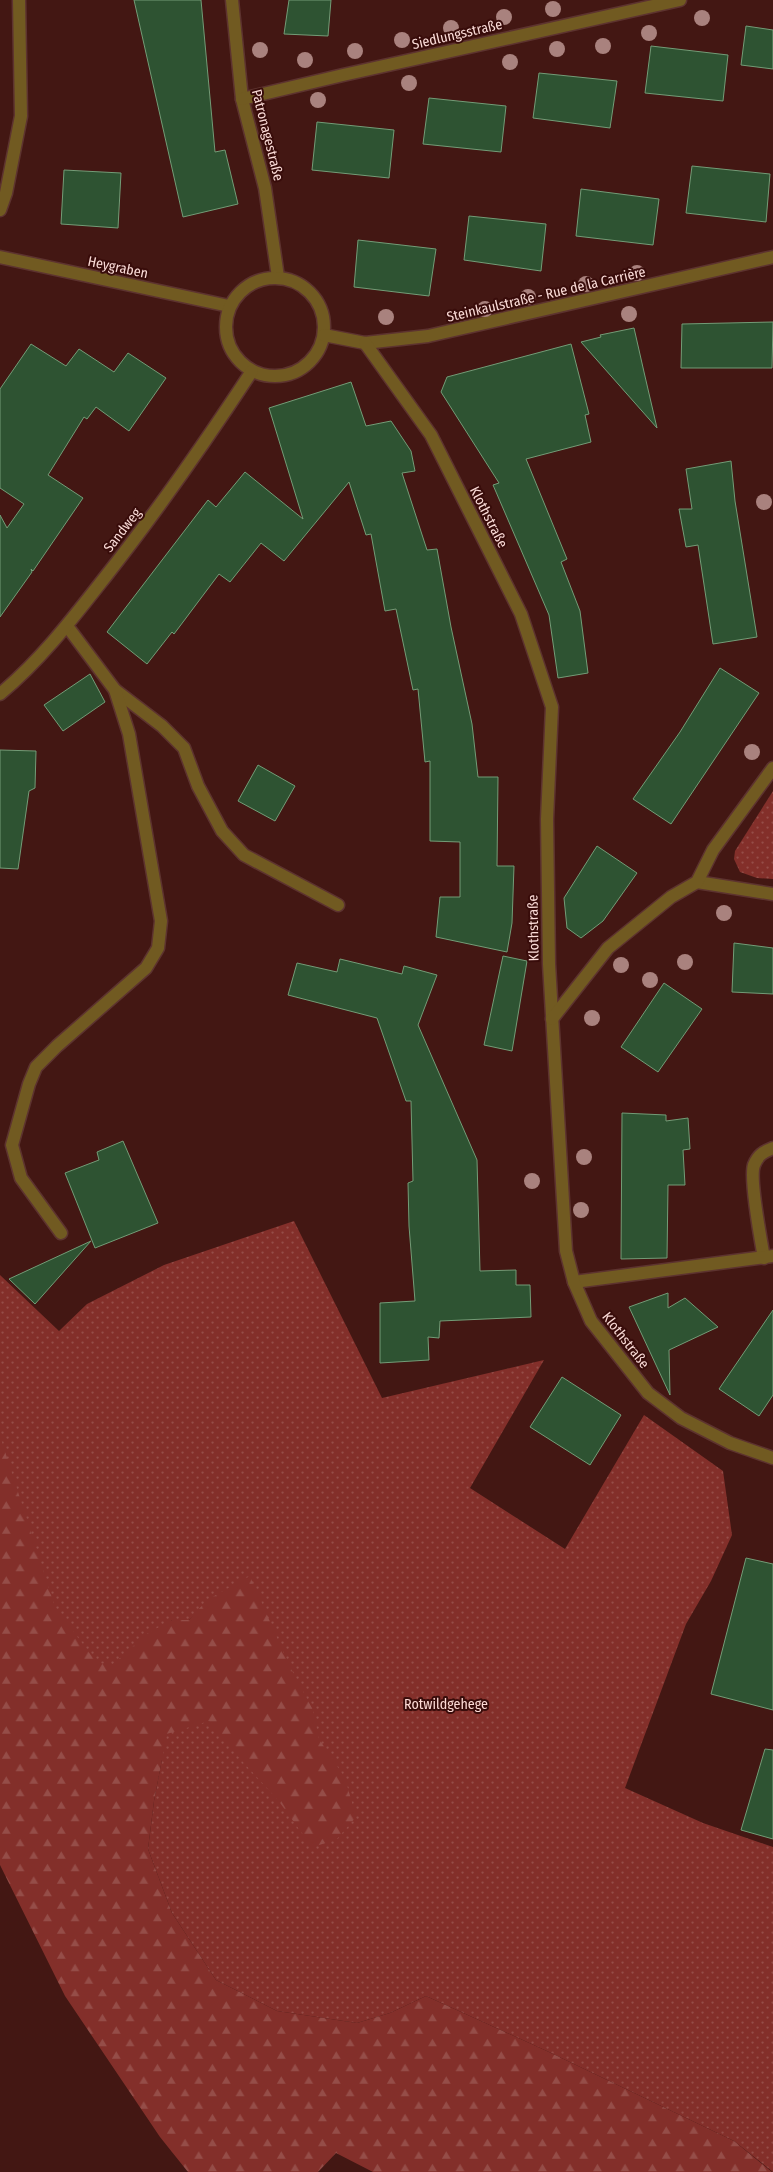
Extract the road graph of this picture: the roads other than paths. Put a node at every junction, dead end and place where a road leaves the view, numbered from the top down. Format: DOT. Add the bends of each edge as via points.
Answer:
graph roads {
  1 [pos="19,0"];
  2 [pos="232,0"];
  3 [pos="680,0"];
  4 [pos="242,99"];
  5 [pos="0,210"];
  6 [pos="773,257"];
  7 [pos="0,258"];
  8 [pos="278,277"];
  9 [pos="229,306"];
  10 [pos="324,335"];
  11 [pos="365,343"];
  12 [pos="252,371"];
  13 [pos="67,626"];
  14 [pos="115,690"];
  15 [pos="0,694"];
  16 [pos="773,768"];
  17 [pos="697,882"];
  18 [pos="773,894"];
  19 [pos="338,905"];
  20 [pos="552,1019"];
  21 [pos="773,1148"];
  22 [pos="61,1232"];
  23 [pos="768,1257"];
  24 [pos="574,1282"];
  25 [pos="773,1458"];
  1 -- 5 [label="street" via="21,116"];
  2 -- 4 [label="street, Patronagestraße"];
  3 -- 4 [label="street, Siedlungsstraße"];
  4 -- 8 [label="street, Patronagestraße" via="265,188"];
  6 -- 11 [label="street, Steinkaulstraße - Rue de la Carrière" via="428,336"];
  7 -- 9 [label="street, Heygraben"];
  8 -- 9 [label="street" via="249,284"];
  8 -- 10 [label="street" via="294,281 308,290 324,318"];
  9 -- 12 [label="street" via="226,336 231,350"];
  10 -- 11 [label="street, Steinkaulstraße - Rue de la Carrière"];
  10 -- 12 [label="street" via="310,362 297,371 282,376 266,376"];
  11 -- 20 [label="street, Klothstraße" via="435,444 521,614 552,707 547,819"];
  12 -- 13 [label="street, Sandweg" via="153,516"];
  13 -- 14 [label="street"];
  13 -- 15 [label="street, Sandweg" via="24,674"];
  14 -- 19 [label="street" via="162,726 184,748 198,786 222,832 244,855"];
  14 -- 22 [label="street" via="129,734 161,921 158,948 146,968 52,1051 36,1068 29,1084 12,1145 21,1178"];
  16 -- 17 [label="street" via="713,850"];
  17 -- 18 [label="street"];
  17 -- 20 [label="street" via="671,897 608,948"];
  20 -- 24 [label="street, Klothstraße" via="566,1251"];
  21 -- 23 [label="street" via="760,1154 753,1168 755,1202"];
  23 -- 24 [label="street"];
  24 -- 25 [label="street, Klothstraße" via="591,1321 648,1393 681,1418 730,1443"];
}
